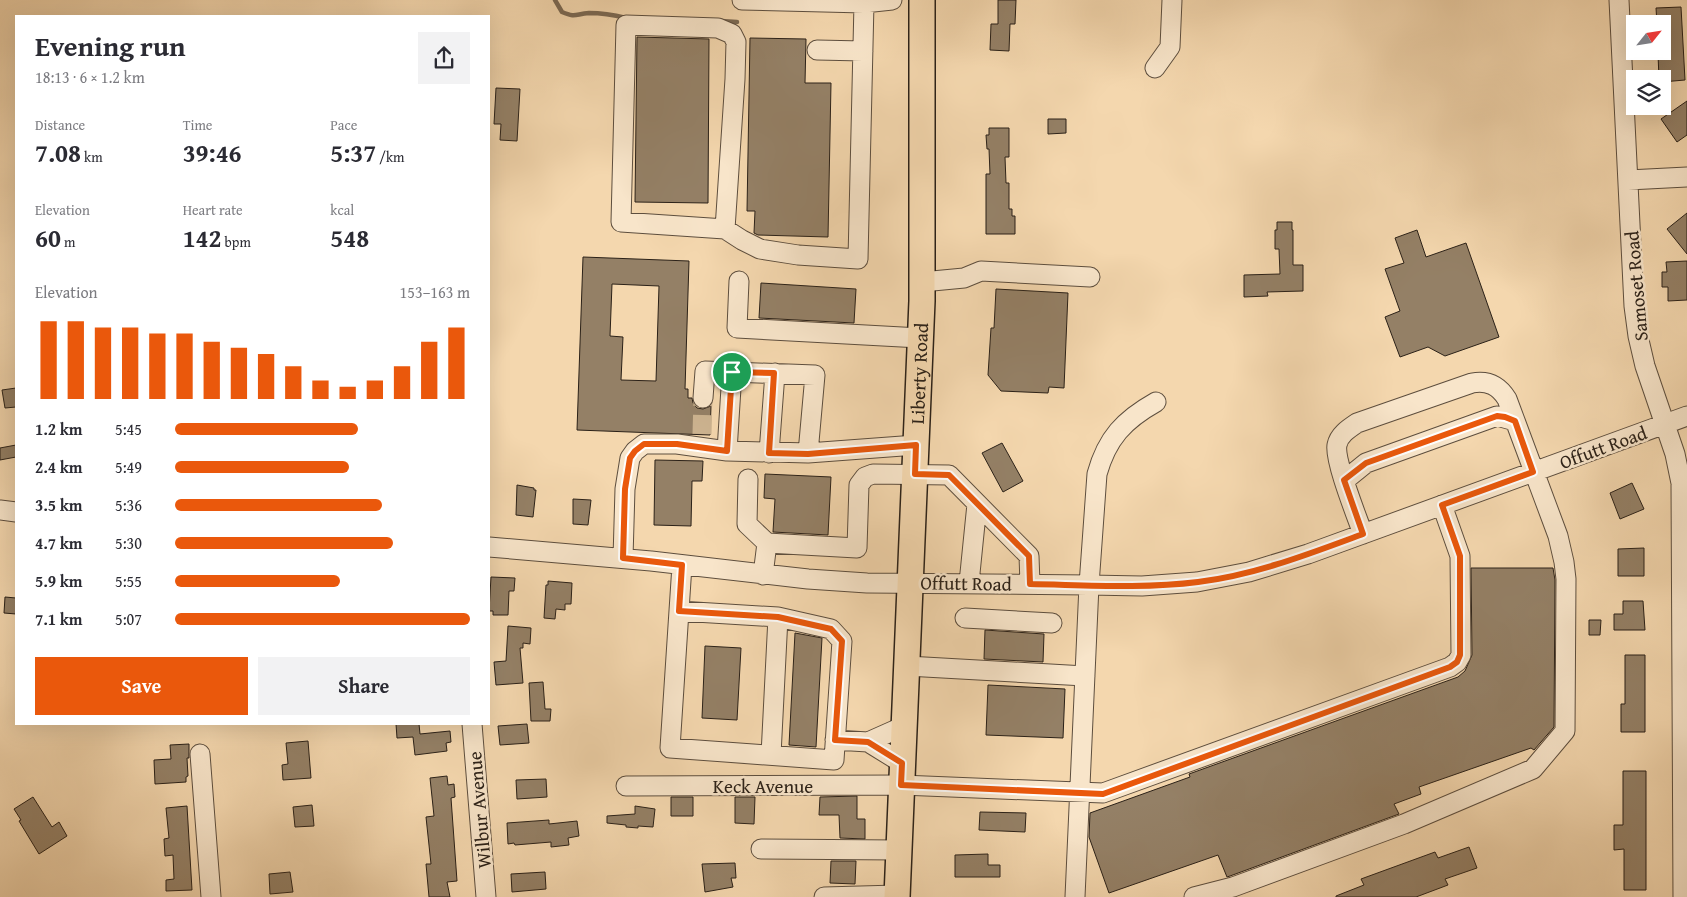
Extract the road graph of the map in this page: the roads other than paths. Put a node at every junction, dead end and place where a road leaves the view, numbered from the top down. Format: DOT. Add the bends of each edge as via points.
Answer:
graph roads {
  1 [pos="742,0"];
  2 [pos="892,0"];
  3 [pos="922,0"];
  4 [pos="1172,0"];
  5 [pos="1619,0"];
  6 [pos="864,1"];
  7 [pos="817,50"];
  8 [pos="863,51"];
  9 [pos="1155,68"];
  10 [pos="1687,177"];
  11 [pos="1628,180"];
  12 [pos="725,229"];
  13 [pos="1090,277"];
  14 [pos="739,281"];
  15 [pos="922,282"];
  16 [pos="920,338"];
  17 [pos="732,372"];
  18 [pos="774,373"];
  19 [pos="703,398"];
  20 [pos="1156,402"];
  21 [pos="1687,416"];
  22 [pos="1515,421"];
  23 [pos="1666,424"];
  24 [pos="916,445"];
  25 [pos="727,451"];
  26 [pos="769,453"];
  27 [pos="808,454"];
  28 [pos="1533,472"];
  29 [pos="915,474"];
  30 [pos="748,479"];
  31 [pos="1344,480"];
  32 [pos="977,504"];
  33 [pos="1442,505"];
  34 [pos="0,510"];
  35 [pos="15,512"];
  36 [pos="1363,534"];
  37 [pos="767,543"];
  38 [pos="490,547"];
  39 [pos="623,558"];
  40 [pos="682,565"];
  41 [pos="762,574"];
  42 [pos="910,582"];
  43 [pos="969,583"];
  44 [pos="1030,584"];
  45 [pos="1089,585"];
  46 [pos="1684,605"];
  47 [pos="679,611"];
  48 [pos="778,617"];
  49 [pos="965,618"];
  50 [pos="1052,623"];
  51 [pos="907,666"];
  52 [pos="1085,676"];
  53 [pos="472,725"];
  54 [pos="904,726"];
  55 [pos="835,740"];
  56 [pos="868,742"];
  57 [pos="200,754"];
  58 [pos="771,755"];
  59 [pos="901,774"];
  60 [pos="626,786"];
  61 [pos="1080,793"];
  62 [pos="1685,811"];
  63 [pos="761,849"];
  64 [pos="898,850"];
  65 [pos="897,896"];
  66 [pos="212,897"];
  67 [pos="486,897"];
  68 [pos="824,897"];
  69 [pos="1075,897"];
  70 [pos="1194,897"];
  71 [pos="1683,897"];
  1 -- 6 [label="street"];
  2 -- 6 [label="street"];
  3 -- 15 [label="main road, Liberty Road"];
  4 -- 9 [label="street" via="1170,47"];
  5 -- 11 [label="street, Samoset Road"];
  6 -- 8 [label="street"];
  7 -- 8 [label="street"];
  8 -- 12 [label="street" via="858,259 760,249"];
  10 -- 11 [label="street"];
  11 -- 23 [label="street, Samoset Road" via="1638,336"];
  12 -- 12 [label="street" via="621,222 626,25 718,28 732,34 736,42"];
  13 -- 15 [label="street" via="981,271 964,278"];
  14 -- 16 [label="street" via="737,328"];
  15 -- 16 [label="main road, Liberty Road"];
  16 -- 24 [label="main road, Liberty Road"];
  17 -- 18 [label="street"];
  17 -- 19 [label="street" via="705,371"];
  17 -- 25 [label="street"];
  18 -- 26 [label="street"];
  18 -- 27 [label="street" via="816,375"];
  20 -- 45 [label="street" via="1120,427 1101,457"];
  21 -- 23 [label="street, Offutt Road"];
  22 -- 28 [label="street"];
  22 -- 31 [label="street" via="1497,416 1366,463"];
  22 -- 31 [label="street" via="1502,391 1494,384 1472,383 1347,430 1340,438 1336,456"];
  23 -- 28 [label="street, Offutt Road"];
  23 -- 46 [label="street, Samoset Road" via="1680,483"];
  24 -- 27 [label="street"];
  24 -- 29 [label="main road, Liberty Road"];
  25 -- 26 [label="street"];
  25 -- 39 [label="street" via="702,441 644,444 635,451 630,458 625,489"];
  26 -- 27 [label="street"];
  28 -- 33 [label="street, Offutt Road"];
  28 -- 70 [label="street" via="1558,536 1564,562 1565,731 1533,769 1404,824 1233,887"];
  29 -- 32 [label="street" via="949,475"];
  29 -- 37 [label="street" via="873,474 858,485 857,548"];
  29 -- 42 [label="main road, Liberty Road"];
  30 -- 37 [label="street" via="746,524"];
  31 -- 36 [label="street"];
  32 -- 43 [label="street"];
  32 -- 44 [label="street" via="1029,556"];
  33 -- 36 [label="street, Offutt Road"];
  33 -- 61 [label="street, Keck Avenue" via="1460,556 1460,655 1457,662 1103,794"];
  34 -- 35 [label="street"];
  36 -- 45 [label="street, Offutt Road" via="1274,566 1222,578 1171,585"];
  37 -- 41 [label="street"];
  38 -- 39 [label="street, Offutt Road"];
  39 -- 40 [label="street, Offutt Road"];
  40 -- 41 [label="street, Offutt Road"];
  40 -- 47 [label="street"];
  41 -- 42 [label="street, Offutt Road" via="867,583"];
  42 -- 43 [label="street, Offutt Road"];
  42 -- 51 [label="main road, Liberty Road"];
  43 -- 44 [label="street, Offutt Road"];
  44 -- 45 [label="street, Offutt Road"];
  45 -- 52 [label="street"];
  46 -- 62 [label="street, Samoset Road"];
  47 -- 48 [label="street"];
  47 -- 58 [label="street" via="670,748"];
  48 -- 55 [label="street" via="831,629 842,641"];
  48 -- 58 [label="street"];
  49 -- 50 [label="street"];
  51 -- 52 [label="street"];
  51 -- 54 [label="main road, Liberty Road"];
  52 -- 61 [label="street"];
  53 -- 67 [label="street, Wilbur Avenue"];
  54 -- 56 [label="street"];
  54 -- 59 [label="main road, Liberty Road"];
  55 -- 56 [label="street"];
  55 -- 58 [label="street" via="834,760"];
  56 -- 59 [label="street"];
  57 -- 66 [label="street"];
  59 -- 60 [label="street, Keck Avenue"];
  59 -- 61 [label="street, Keck Avenue"];
  59 -- 64 [label="main road, Liberty Road"];
  61 -- 69 [label="street"];
  62 -- 71 [label="street, Samoset Road"];
  63 -- 64 [label="street"];
  64 -- 65 [label="main road, Liberty Road"];
  65 -- 68 [label="street"];
}
